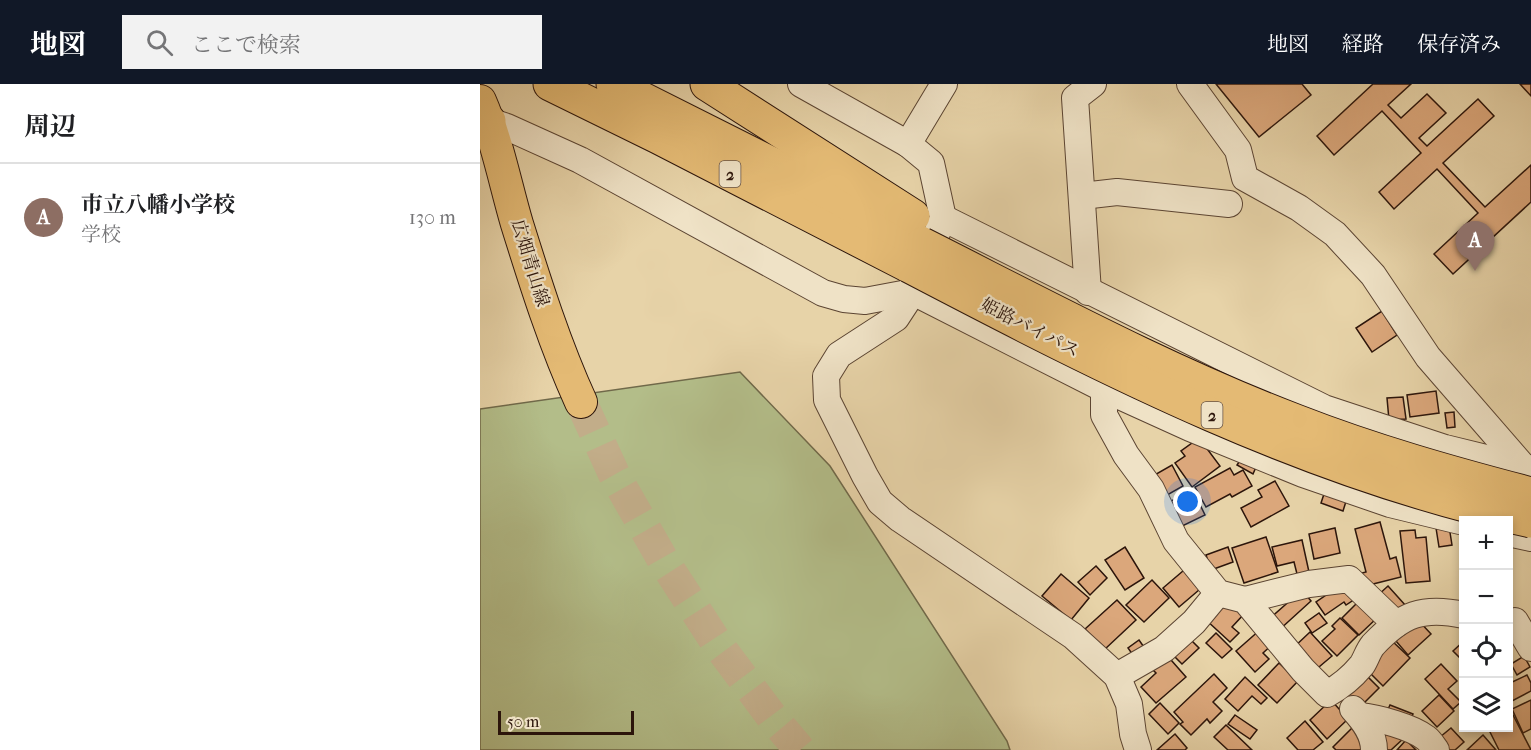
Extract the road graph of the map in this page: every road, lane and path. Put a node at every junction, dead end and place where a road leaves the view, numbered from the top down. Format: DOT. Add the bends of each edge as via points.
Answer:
graph roads {
  1 [pos="490,84"];
  2 [pos="550,84"];
  3 [pos="613,84"];
  4 [pos="707,84"];
  5 [pos="801,84"];
  6 [pos="944,84"];
  7 [pos="1190,84"];
  8 [pos="1077,89"];
  9 [pos="482,113"];
  10 [pos="908,144"];
  11 [pos="1082,196"];
  12 [pos="1229,204"];
  13 [pos="924,250"];
  14 [pos="1088,292"];
  15 [pos="1104,388"];
  16 [pos="581,402"];
  17 [pos="1529,476"];
  18 [pos="1459,521"];
  19 [pos="1531,521"];
  20 [pos="1513,534"];
  21 [pos="1531,538"];
  22 [pos="1218,593"];
  23 [pos="1245,600"];
  24 [pos="1459,614"];
  25 [pos="1518,620"];
  26 [pos="1395,624"];
  27 [pos="1531,648"];
  28 [pos="1117,676"];
  29 [pos="1334,690"];
  30 [pos="1360,716"];
  31 [pos="1138,750"];
  32 [pos="1374,750"];
  33 [pos="1436,750"];
  1 -- 9 [label="main road, 広畑青山線"];
  2 -- 13 [label="highway, 姫路バイパス / 2" via="658,137"];
  3 -- 13 [label="highway, 姫路バイパス / 2" via="822,189"];
  4 -- 13 [label="highway"];
  5 -- 10 [label="street"];
  6 -- 10 [label="street"];
  7 -- 17 [label="street" via="1238,150 1245,178 1299,208 1335,234 1374,275 1428,357"];
  8 -- 11 [label="street"];
  9 -- 13 [label="street" via="580,160 823,293 865,301"];
  9 -- 16 [label="main road, 広畑青山線" via="545,310"];
  10 -- 13 [label="street" via="931,163"];
  11 -- 12 [label="street" via="1117,192"];
  11 -- 14 [label="street"];
  13 -- 14 [label="street"];
  13 -- 15 [label="street"];
  13 -- 17 [label="highway, 姫路バイパス / 2, bridge" via="1295,421 1453,474"];
  13 -- 19 [label="highway, 姫路バイパス / 2, bridge" via="1060,345 1207,413 1364,475"];
  13 -- 28 [label="street" via="896,318 839,355 826,376 826,399 880,502 1072,636"];
  14 -- 17 [label="street" via="1324,408"];
  15 -- 18 [label="street" via="1303,474 1390,504"];
  15 -- 22 [label="street" via="1104,415 1126,455 1151,489 1176,541"];
  20 -- 21 [label="street"];
  22 -- 23 [label="street"];
  22 -- 28 [label="street" via="1164,649"];
  23 -- 26 [label="street" via="1309,584 1349,579"];
  23 -- 29 [label="street" via="1303,670 1327,694"];
  24 -- 26 [label="street" via="1436,610 1414,614"];
  25 -- 27 [label="street"];
  26 -- 29 [label="street"];
  28 -- 31 [label="street" via="1129,704"];
  29 -- 30 [label="street"];
  30 -- 32 [label="street" via="1374,738"];
  30 -- 33 [label="street" via="1410,730 1426,738"];
}
